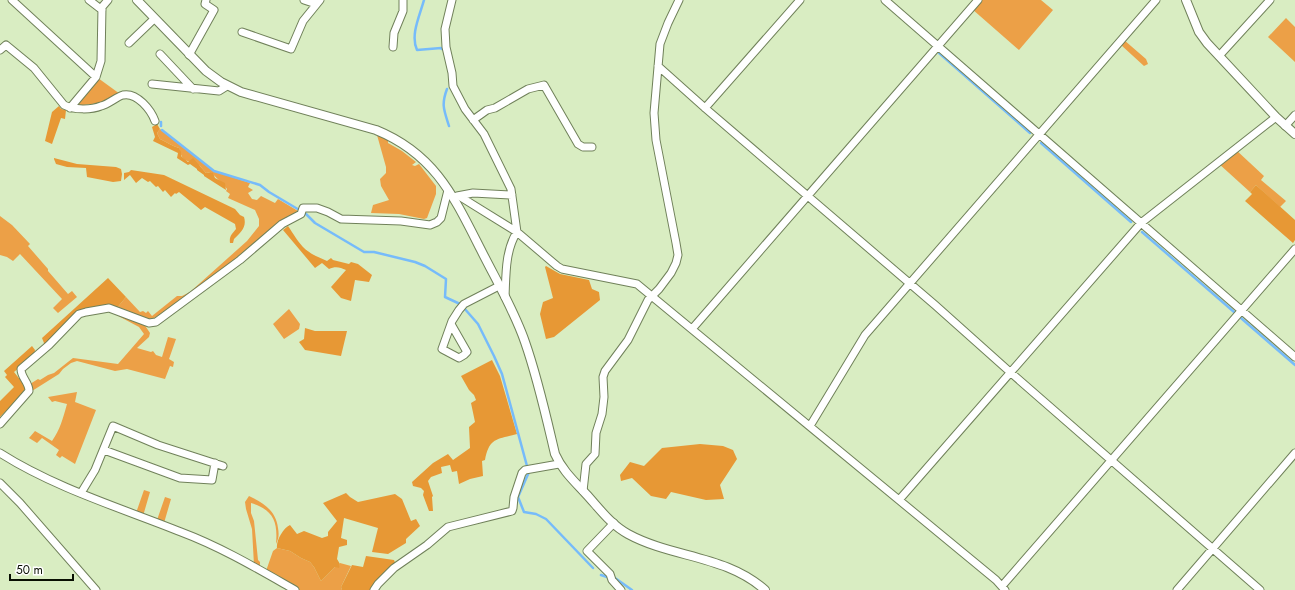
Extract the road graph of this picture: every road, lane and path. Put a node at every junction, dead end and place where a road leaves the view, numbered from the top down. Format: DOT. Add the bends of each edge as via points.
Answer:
graph roads {
  1 [pos="12,0"];
  2 [pos="89,0"];
  3 [pos="108,0"];
  4 [pos="137,0"];
  5 [pos="206,0"];
  6 [pos="304,0"];
  7 [pos="403,0"];
  8 [pos="452,0"];
  9 [pos="679,0"];
  10 [pos="800,0"];
  11 [pos="885,0"];
  12 [pos="978,0"];
  13 [pos="1156,0"];
  14 [pos="1186,0"];
  15 [pos="1270,0"];
  16 [pos="318,2"];
  17 [pos="102,10"];
  18 [pos="154,19"];
  19 [pos="242,32"];
  20 [pos="129,43"];
  21 [pos="938,45"];
  22 [pos="393,47"];
  23 [pos="0,50"];
  24 [pos="160,54"];
  25 [pos="189,55"];
  26 [pos="1219,56"];
  27 [pos="658,66"];
  28 [pos="96,77"];
  29 [pos="152,84"];
  30 [pos="227,86"];
  31 [pos="193,89"];
  32 [pos="70,108"];
  33 [pos="705,108"];
  34 [pos="1295,115"];
  35 [pos="1276,117"];
  36 [pos="473,120"];
  37 [pos="156,121"];
  38 [pos="1285,126"];
  39 [pos="1039,134"];
  40 [pos="1295,134"];
  41 [pos="592,147"];
  42 [pos="448,190"];
  43 [pos="512,196"];
  44 [pos="807,196"];
  45 [pos="456,197"];
  46 [pos="1141,223"];
  47 [pos="517,232"];
  48 [pos="1295,249"];
  49 [pos="909,283"];
  50 [pos="499,286"];
  51 [pos="651,296"];
  52 [pos="505,297"];
  53 [pos="1241,311"];
  54 [pos="451,324"];
  55 [pos="692,329"];
  56 [pos="1295,357"];
  57 [pos="1010,372"];
  58 [pos="0,424"];
  59 [pos="810,426"];
  60 [pos="104,450"];
  61 [pos="1295,453"];
  62 [pos="0,454"];
  63 [pos="1111,460"];
  64 [pos="215,463"];
  65 [pos="559,464"];
  66 [pos="223,466"];
  67 [pos="0,483"];
  68 [pos="583,491"];
  69 [pos="81,493"];
  70 [pos="899,500"];
  71 [pos="614,523"];
  72 [pos="1213,548"];
  73 [pos="1004,588"];
  74 [pos="96,590"];
  75 [pos="295,590"];
  76 [pos="374,590"];
  77 [pos="621,590"];
  78 [pos="765,590"];
  79 [pos="1177,590"];
  80 [pos="1260,590"];
  1 -- 28 [label="street"];
  2 -- 17 [label="street"];
  3 -- 17 [label="street"];
  4 -- 18 [label="street"];
  5 -- 25 [label="street" via="205,4 214,10"];
  6 -- 16 [label="street"];
  7 -- 22 [label="street" via="403,11 394,33"];
  8 -- 36 [label="street" via="445,29 446,47 453,86 458,99"];
  9 -- 27 [label="street" via="660,44"];
  10 -- 33 [label="street"];
  11 -- 21 [label="street"];
  12 -- 21 [label="street"];
  13 -- 39 [label="street"];
  14 -- 26 [label="street" via="1199,32"];
  15 -- 26 [label="street"];
  16 -- 19 [label="street" via="303,21 291,49"];
  17 -- 28 [label="street" via="101,61"];
  18 -- 20 [label="street"];
  18 -- 25 [label="street"];
  21 -- 39 [label="street"];
  21 -- 44 [label="street"];
  23 -- 32 [label="street" via="6,45 23,59 37,71 64,105"];
  24 -- 31 [label="street"];
  25 -- 30 [label="street"];
  26 -- 35 [label="street"];
  27 -- 33 [label="street"];
  27 -- 51 [label="street" via="654,113 656,140 678,255 671,273"];
  28 -- 32 [label="street"];
  29 -- 31 [label="street"];
  30 -- 31 [label="street" via="219,91"];
  30 -- 42 [label="street" via="390,135 424,159"];
  32 -- 37 [label="street" via="101,107 124,95 131,95 146,106"];
  33 -- 44 [label="street"];
  34 -- 38 [label="street"];
  35 -- 38 [label="street"];
  35 -- 46 [label="street"];
  36 -- 41 [label="street" via="486,110 495,108 528,89 544,85 578,144"];
  36 -- 43 [label="street" via="484,134"];
  38 -- 40 [label="street"];
  39 -- 46 [label="street"];
  39 -- 49 [label="street"];
  42 -- 45 [label="street"];
  42 -- 58 [label="street" via="441,218 430,225 401,221 341,219 317,208 303,208 301,214 282,224 240,260 156,322 149,324 108,308 80,314 21,369 21,375 29,386 29,391"];
  43 -- 45 [label="street" via="473,193"];
  43 -- 47 [label="street"];
  44 -- 49 [label="street"];
  44 -- 55 [label="street"];
  45 -- 47 [label="street"];
  45 -- 50 [label="street"];
  46 -- 53 [label="street"];
  46 -- 57 [label="street"];
  47 -- 51 [label="street" via="562,269 637,284"];
  47 -- 52 [label="street" via="509,251"];
  48 -- 53 [label="street"];
  49 -- 57 [label="street"];
  49 -- 59 [label="street" via="864,335"];
  50 -- 52 [label="street"];
  50 -- 54 [label="street" via="464,304"];
  51 -- 55 [label="street"];
  51 -- 68 [label="street" via="628,340 605,371 602,414 596,433 595,454 586,464"];
  52 -- 65 [label="street" via="525,342"];
  53 -- 56 [label="street"];
  53 -- 63 [label="street"];
  54 -- 54 [label="street" via="467,352 458,358 442,349"];
  55 -- 59 [label="street"];
  57 -- 63 [label="street"];
  57 -- 70 [label="street"];
  59 -- 70 [label="street"];
  60 -- 64 [label="street" via="180,478 212,480"];
  60 -- 64 [label="street" via="113,426"];
  60 -- 69 [label="street"];
  61 -- 72 [label="street"];
  62 -- 69 [label="street"];
  63 -- 72 [label="street"];
  63 -- 73 [label="street"];
  64 -- 66 [label="street"];
  65 -- 68 [label="street"];
  65 -- 76 [label="street" via="524,470 514,497 512,512 448,527 394,568"];
  67 -- 74 [label="street"];
  68 -- 71 [label="street"];
  69 -- 75 [label="street" via="205,542"];
  70 -- 73 [label="street"];
  71 -- 77 [label="street" via="587,552 610,574"];
  71 -- 78 [label="street" via="628,534 649,543 723,565"];
  72 -- 79 [label="street"];
  72 -- 80 [label="street"];
}
